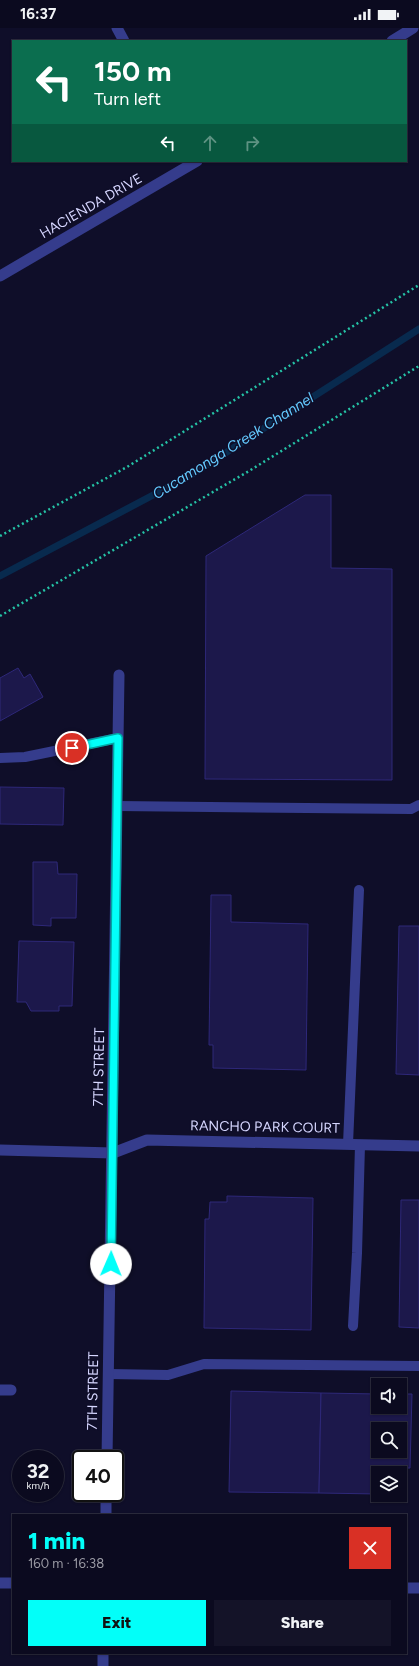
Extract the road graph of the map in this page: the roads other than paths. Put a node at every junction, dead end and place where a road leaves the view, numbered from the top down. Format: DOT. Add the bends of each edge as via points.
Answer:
graph roads {
  1 [pos="117,28"];
  2 [pos="413,28"];
  3 [pos="123,40"];
  4 [pos="394,40"];
  5 [pos="194,162"];
  6 [pos="0,276"];
  7 [pos="119,675"];
  8 [pos="118,738"];
  9 [pos="0,758"];
  10 [pos="419,805"];
  11 [pos="118,806"];
  12 [pos="359,890"];
  13 [pos="348,1144"];
  14 [pos="360,1145"];
  15 [pos="419,1146"];
  16 [pos="0,1150"];
  17 [pos="113,1153"];
  18 [pos="353,1326"];
  19 [pos="419,1366"];
  20 [pos="109,1374"];
  21 [pos="107,1450"];
  22 [pos="106,1502"];
  23 [pos="106,1514"];
  24 [pos="0,1583"];
  25 [pos="12,1583"];
  26 [pos="407,1588"];
  27 [pos="419,1588"];
  28 [pos="103,1654"];
  29 [pos="103,1666"];
  1 -- 3 [label="street"];
  2 -- 4 [label="street"];
  5 -- 6 [label="street, HACIENDA DRIVE"];
  7 -- 8 [label="street, 7TH STREET"];
  8 -- 9 [label="lane" via="25,757"];
  8 -- 11 [label="street, 7TH STREET"];
  10 -- 11 [label="lane" via="411,809"];
  11 -- 17 [label="street, 7TH STREET"];
  12 -- 13 [label="lane"];
  13 -- 14 [label="street, RANCHO PARK COURT"];
  13 -- 17 [label="street, RANCHO PARK COURT" via="147,1140"];
  14 -- 15 [label="street, RANCHO PARK COURT"];
  14 -- 18 [label="lane"];
  16 -- 17 [label="street"];
  17 -- 20 [label="street, 7TH STREET"];
  19 -- 20 [label="lane" via="204,1364 168,1375"];
  20 -- 21 [label="street, 7TH STREET"];
  22 -- 23 [label="street"];
  24 -- 25 [label="street"];
  26 -- 27 [label="street"];
  28 -- 29 [label="street"];
}
